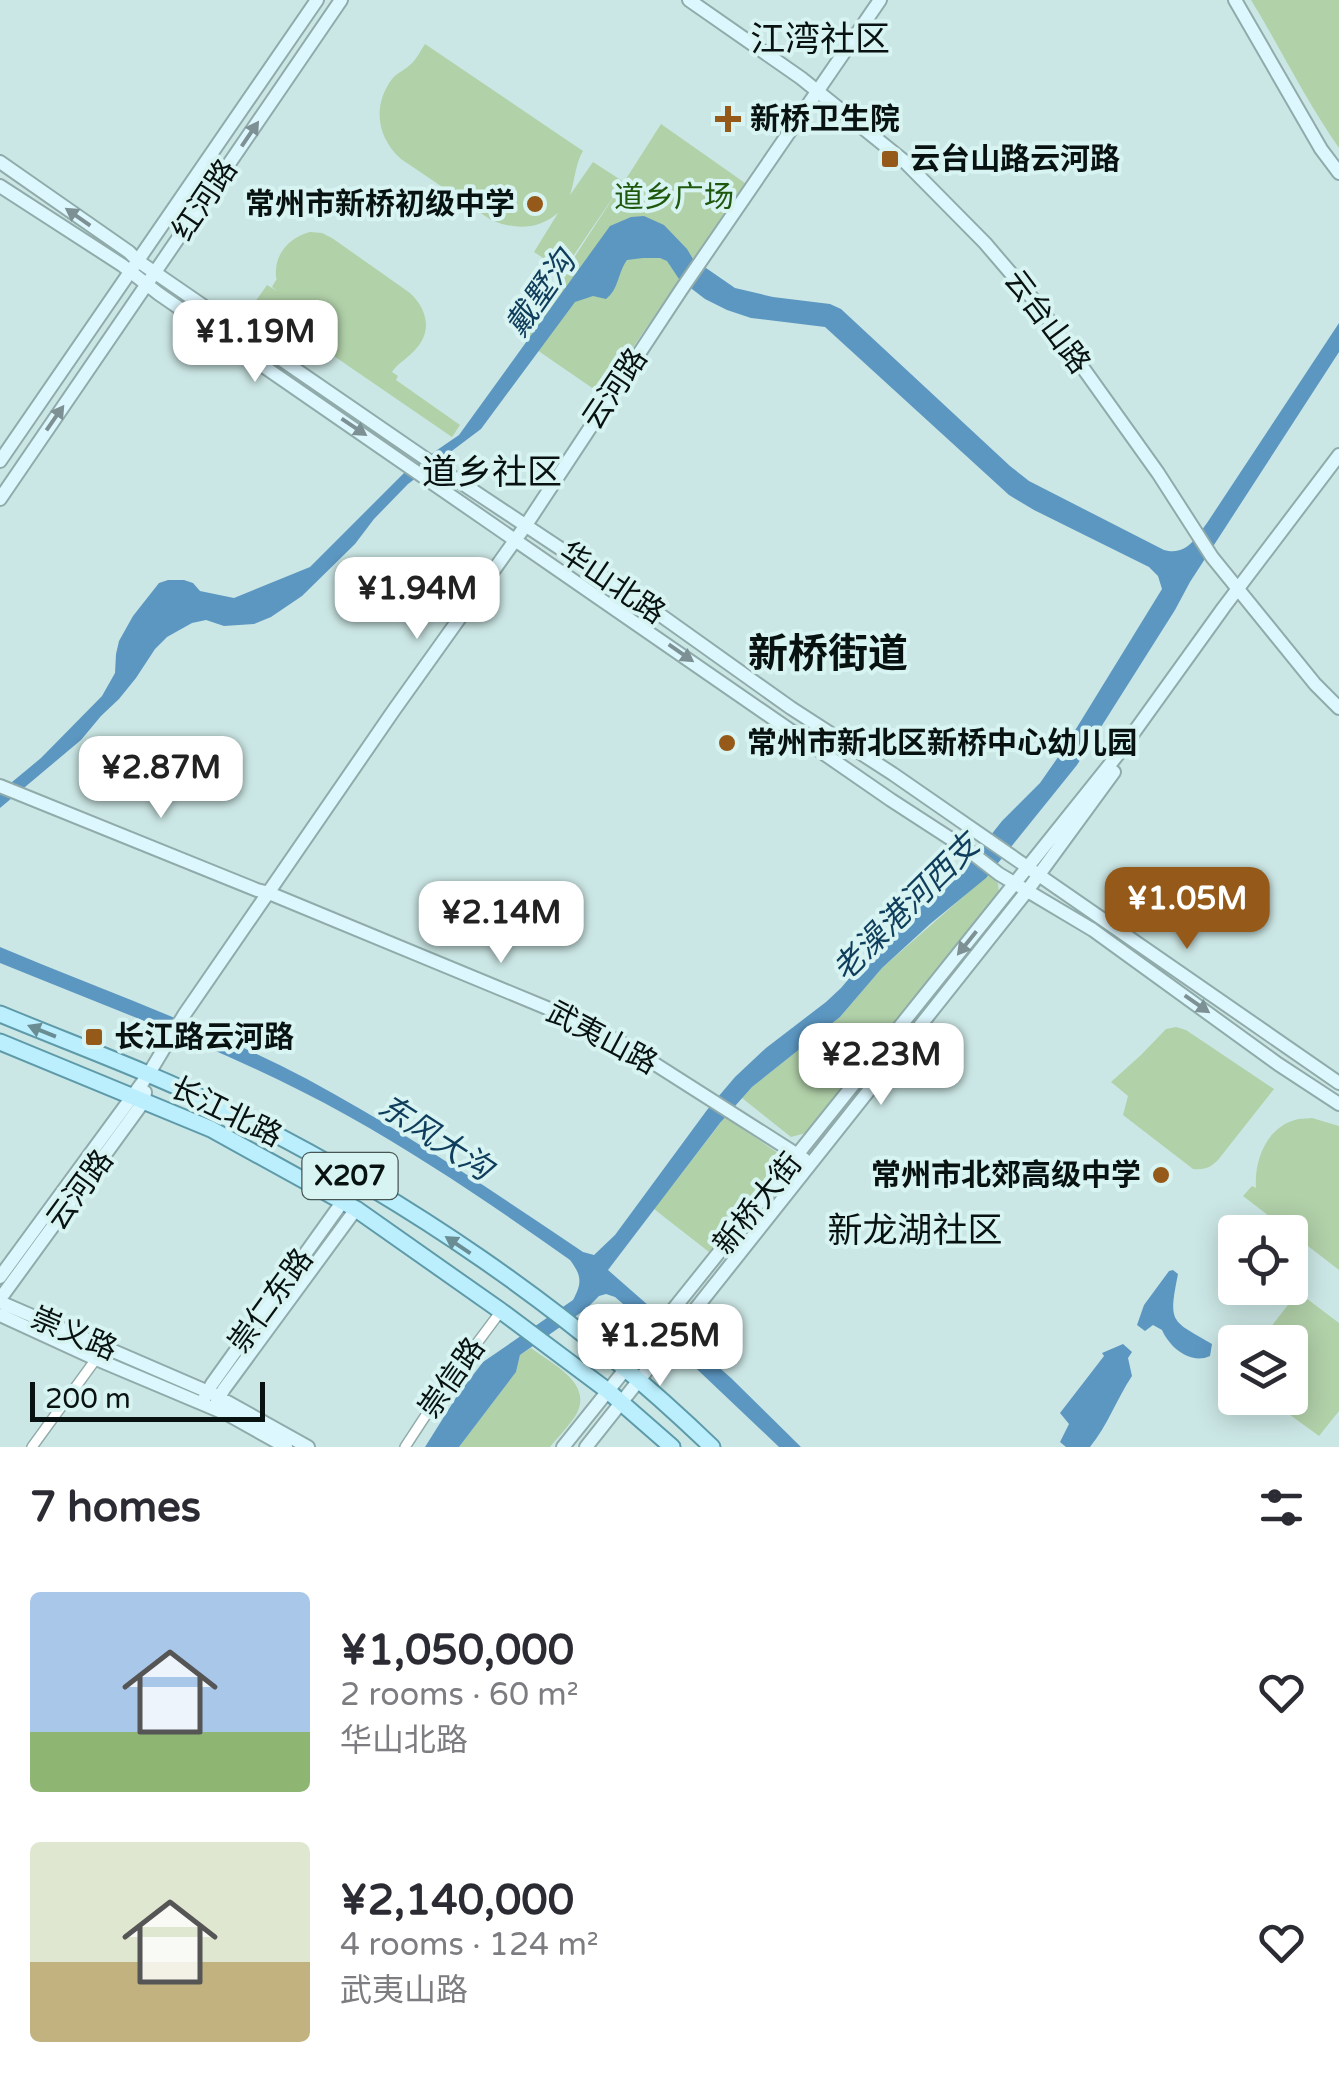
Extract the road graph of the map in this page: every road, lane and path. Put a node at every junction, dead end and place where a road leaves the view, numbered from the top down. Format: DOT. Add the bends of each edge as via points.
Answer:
graph roads {
  1 [pos="317,0"];
  2 [pos="341,0"];
  3 [pos="688,0"];
  4 [pos="880,0"];
  5 [pos="1234,0"];
  6 [pos="816,90"];
  7 [pos="0,162"];
  8 [pos="1339,174"];
  9 [pos="0,186"];
  10 [pos="134,266"];
  11 [pos="151,279"];
  12 [pos="1339,454"];
  13 [pos="410,457"];
  14 [pos="0,460"];
  15 [pos="1339,469"];
  16 [pos="0,499"];
  17 [pos="526,525"];
  18 [pos="516,539"];
  19 [pos="1240,592"];
  20 [pos="1339,708"];
  21 [pos="2,784"];
  22 [pos="1033,870"];
  23 [pos="1014,884"];
  24 [pos="1028,891"];
  25 [pos="269,892"];
  26 [pos="0,1014"];
  27 [pos="0,1042"];
  28 [pos="148,1075"];
  29 [pos="1339,1083"];
  30 [pos="138,1098"];
  31 [pos="1339,1104"];
  32 [pos="804,1159"];
  33 [pos="350,1205"];
  34 [pos="0,1277"];
  35 [pos="0,1301"];
  36 [pos="504,1313"];
  37 [pos="0,1315"];
  38 [pos="96,1359"];
  39 [pos="624,1370"];
  40 [pos="638,1382"];
  41 [pos="608,1391"];
  42 [pos="211,1400"];
  43 [pos="622,1403"];
  44 [pos="32,1447"];
  45 [pos="286,1447"];
  46 [pos="308,1447"];
  47 [pos="405,1447"];
  48 [pos="563,1447"];
  49 [pos="586,1447"];
  50 [pos="672,1447"];
  51 [pos="712,1447"];
  1 -- 10 [label="street, 红河路"];
  11 -- 2 [label="street, 红河路, one-way"];
  3 -- 6 [label="street, 云台山路"];
  4 -- 6 [label="street, 云河路"];
  5 -- 8 [label="street"];
  6 -- 17 [label="street, 云河路"];
  6 -- 19 [label="street, 云台山路" via="904,161 986,243 1038,305"];
  10 -- 7 [label="street, 华山北路, one-way" via="129,252"];
  9 -- 10 [label="street, 华山北路"];
  10 -- 11 [label="street, 华山北路"];
  10 -- 14 [label="street, 红河路"];
  11 -- 13 [label="street, 华山北路"];
  16 -- 11 [label="street, 红河路, one-way"];
  12 -- 19 [label="street"];
  13 -- 17 [label="street, 华山北路" via="439,468"];
  13 -- 18 [label="street, 华山北路" via="428,478"];
  15 -- 19 [label="street"];
  17 -- 18 [label="street, 云河路"];
  17 -- 22 [label="street, 华山北路"];
  18 -- 23 [label="street, 华山北路, one-way"];
  18 -- 25 [label="street, 云河路"];
  19 -- 20 [label="street, 云台山路"];
  19 -- 22 [label="street"];
  21 -- 25 [label="street, 武夷山路"];
  22 -- 23 [label="street, 新桥大街"];
  22 -- 24 [label="street, 新桥大街"];
  22 -- 29 [label="street"];
  23 -- 24 [label="street"];
  23 -- 32 [label="street, 新桥大街, one-way"];
  24 -- 31 [label="street, one-way"];
  24 -- 32 [label="street, 新桥大街"];
  25 -- 28 [label="street, 云河路"];
  25 -- 32 [label="street, 武夷山路" via="622,1043"];
  28 -- 26 [label="main road, 长江北路 / X207, one-way"];
  27 -- 30 [label="main road, 长江北路 / X207"];
  28 -- 30 [label="street, 云河路"];
  39 -- 28 [label="main road, 长江北路 / X207, one-way" via="524,1289 356,1179"];
  30 -- 33 [label="main road, 长江北路 / X207" via="211,1129"];
  30 -- 34 [label="street, 云河路"];
  30 -- 35 [label="street, 云河路"];
  32 -- 39 [label="street, 新桥大街"];
  32 -- 40 [label="street, 新桥大街"];
  33 -- 36 [label="main road, 长江北路 / X207"];
  33 -- 42 [label="street, 崇仁东路"];
  35 -- 42 [label="street, 崇义路"];
  36 -- 41 [label="main road, 长江北路"];
  36 -- 47 [label="street, 崇信路"];
  37 -- 38 [label="street, 崇义路"];
  38 -- 42 [label="street, 崇义路"];
  38 -- 44 [label="street"];
  39 -- 40 [label="main road"];
  39 -- 41 [label="street, 新桥大街"];
  40 -- 43 [label="street, 新桥大街"];
  40 -- 51 [label="main road"];
  41 -- 43 [label="main road"];
  41 -- 48 [label="street, 新桥大街"];
  42 -- 45 [label="street, 崇义路"];
  42 -- 46 [label="street, 崇义路"];
  43 -- 49 [label="street, 新桥大街"];
  43 -- 50 [label="main road"];
}
